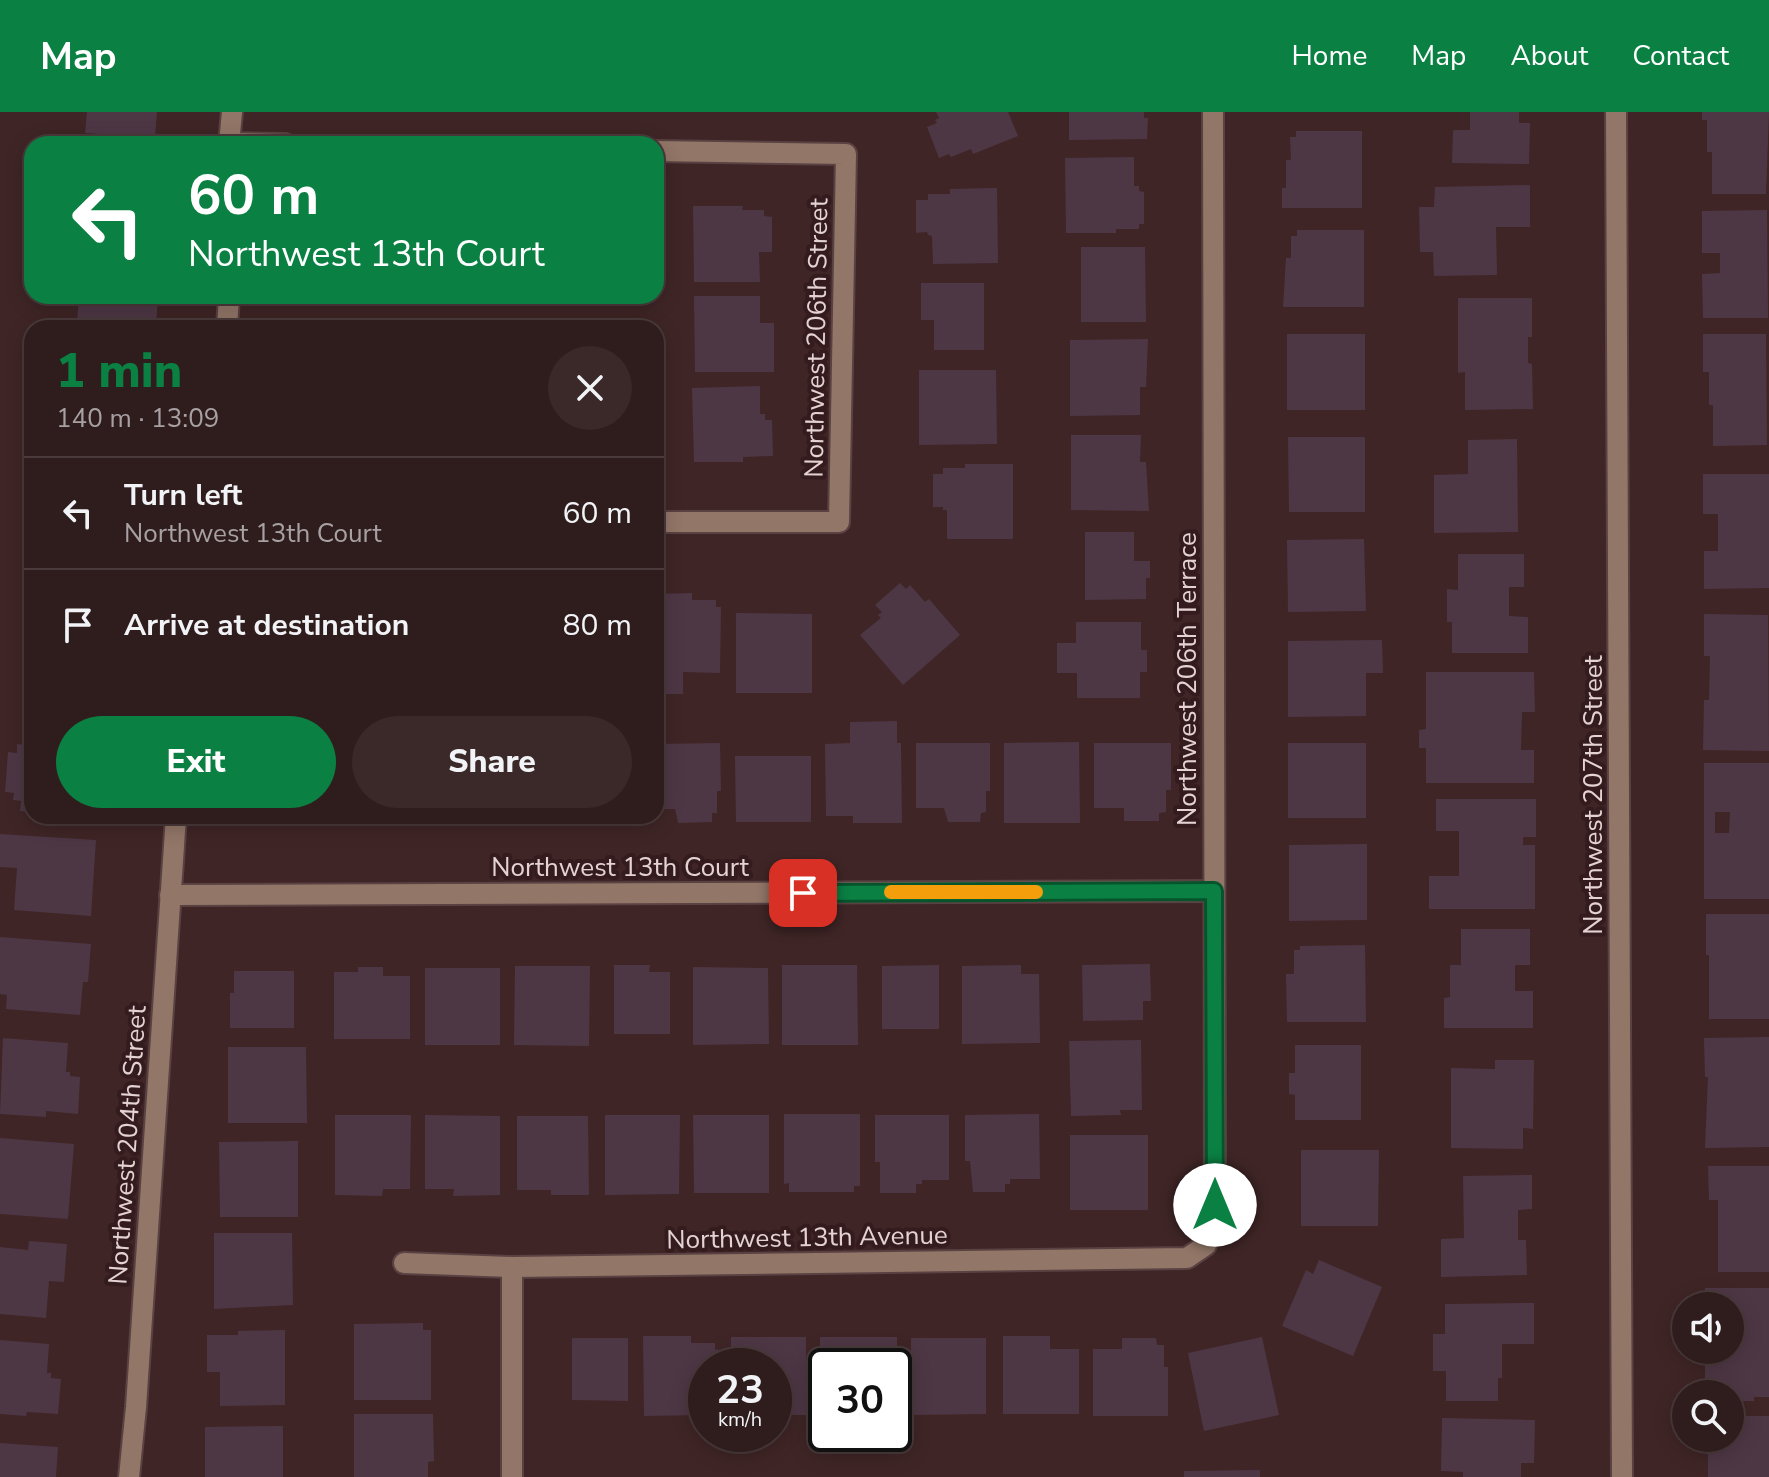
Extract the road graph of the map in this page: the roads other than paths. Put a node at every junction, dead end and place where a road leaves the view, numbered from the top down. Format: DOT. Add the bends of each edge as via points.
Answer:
graph roads {
  1 [pos="232,112"];
  2 [pos="1213,112"];
  3 [pos="1616,112"];
  4 [pos="230,136"];
  5 [pos="664,151"];
  6 [pos="664,522"];
  7 [pos="175,824"];
  8 [pos="1214,891"];
  9 [pos="170,895"];
  10 [pos="1206,1245"];
  11 [pos="404,1263"];
  12 [pos="512,1267"];
  13 [pos="129,1477"];
  14 [pos="512,1477"];
  15 [pos="1622,1477"];
  1 -- 4 [label="street"];
  2 -- 8 [label="street, Northwest 206th Terrace"];
  3 -- 15 [label="street, Northwest 207th Street"];
  5 -- 6 [label="street, Northwest 206th Street" via="846,154 839,522"];
  7 -- 9 [label="street, Northwest 204th Street"];
  8 -- 9 [label="street, Northwest 13th Court"];
  8 -- 10 [label="street, Northwest 206th Terrace" via="1215,1205"];
  9 -- 13 [label="street, Northwest 204th Street"];
  10 -- 12 [label="street, Northwest 13th Avenue" via="1187,1258"];
  11 -- 12 [label="street, Northwest 13th Avenue"];
  12 -- 14 [label="street"];
}
